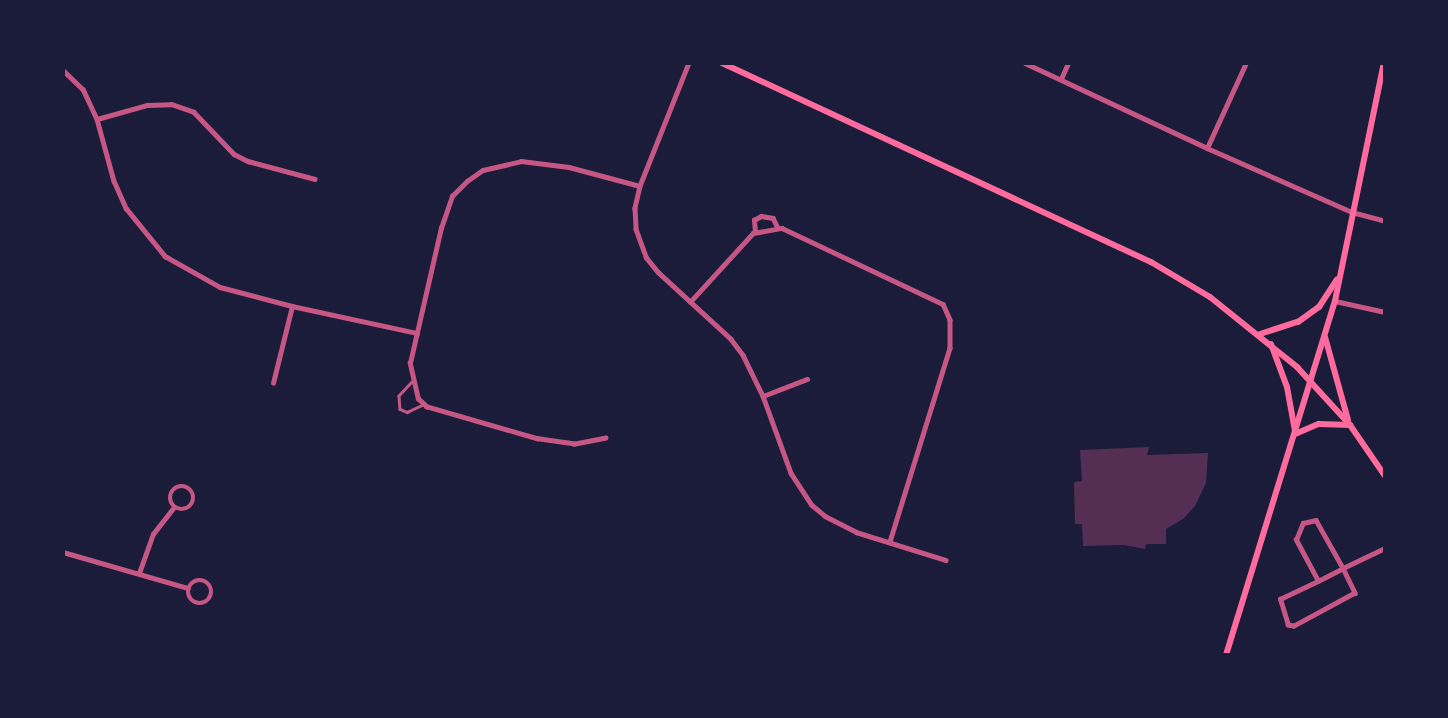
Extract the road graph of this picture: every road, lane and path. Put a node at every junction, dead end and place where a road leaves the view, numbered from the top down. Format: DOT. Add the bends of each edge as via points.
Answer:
graph roads {
  1 [pos="689,63"];
  2 [pos="722,63"];
  3 [pos="1025,63"];
  4 [pos="1068,63"];
  5 [pos="1246,63"];
  6 [pos="1384,63"];
  7 [pos="63,70"];
  8 [pos="1060,79"];
  9 [pos="97,119"];
  10 [pos="1207,148"];
  11 [pos="315,179"];
  12 [pos="640,186"];
  13 [pos="1352,212"];
  14 [pos="1385,220"];
  15 [pos="778,228"];
  16 [pos="755,232"];
  17 [pos="1340,275"];
  18 [pos="1335,301"];
  19 [pos="690,302"];
  20 [pos="292,306"];
  21 [pos="1385,312"];
  22 [pos="417,333"];
  23 [pos="1260,334"];
  24 [pos="1325,337"];
  25 [pos="1270,342"];
  26 [pos="807,379"];
  27 [pos="412,382"];
  28 [pos="1312,382"];
  29 [pos="273,383"];
  30 [pos="762,396"];
  31 [pos="424,404"];
  32 [pos="1350,425"];
  33 [pos="1296,434"];
  34 [pos="606,438"];
  35 [pos="1385,476"];
  36 [pos="174,507"];
  37 [pos="890,542"];
  38 [pos="1385,548"];
  39 [pos="63,552"];
  40 [pos="946,561"];
  41 [pos="1343,568"];
  42 [pos="139,573"];
  43 [pos="1318,581"];
  44 [pos="188,588"];
  45 [pos="1226,655"];
  1 -- 12 [label="street"];
  2 -- 23 [label="main road" via="1152,262"];
  3 -- 8 [label="street"];
  4 -- 8 [label="street"];
  5 -- 10 [label="street"];
  6 -- 13 [label="main road"];
  7 -- 9 [label="street" via="83,89"];
  8 -- 10 [label="street"];
  9 -- 11 [label="street" via="147,105 171,104 194,112 234,154"];
  9 -- 20 [label="street" via="126,208 164,256 220,287"];
  10 -- 13 [label="street"];
  12 -- 19 [label="street" via="635,208 639,242 658,272"];
  12 -- 22 [label="street" via="569,167 521,161 483,170 452,196"];
  13 -- 14 [label="street"];
  13 -- 17 [label="main road"];
  15 -- 16 [label="street"];
  15 -- 16 [label="street" via="773,218 761,216 754,220"];
  15 -- 37 [label="street" via="930,296 943,304 950,320 950,348"];
  16 -- 19 [label="street"];
  17 -- 18 [label="main road"];
  17 -- 23 [label="main road" via="1319,307 1298,322"];
  18 -- 21 [label="street"];
  18 -- 24 [label="main road"];
  19 -- 30 [label="street" via="732,339"];
  20 -- 22 [label="street"];
  20 -- 29 [label="street"];
  22 -- 27 [label="street" via="410,363"];
  23 -- 25 [label="main road"];
  24 -- 28 [label="main road"];
  24 -- 32 [label="main road"];
  25 -- 28 [label="main road"];
  25 -- 33 [label="main road" via="1287,387"];
  26 -- 30 [label="street"];
  27 -- 31 [label="street"];
  27 -- 31 [label="lane" via="399,396 400,409 407,412"];
  28 -- 32 [label="main road"];
  28 -- 33 [label="main road"];
  30 -- 37 [label="street" via="791,473 812,505 856,532"];
  31 -- 34 [label="street" via="538,439 575,444"];
  32 -- 33 [label="main road" via="1319,424"];
  32 -- 35 [label="main road"];
  33 -- 45 [label="main road"];
  36 -- 36 [label="street" via="185,510 192,506 190,488 174,488 170,496"];
  36 -- 42 [label="street" via="153,534"];
  37 -- 40 [label="street"];
  38 -- 41 [label="street"];
  39 -- 42 [label="street"];
  41 -- 43 [label="street"];
  41 -- 43 [label="street" via="1317,520 1303,523 1296,540"];
  41 -- 43 [label="street" via="1355,593 1288,625 1280,599"];
  42 -- 44 [label="street"];
  44 -- 44 [label="street" via="188,596 196,604 212,595 211,586 201,579"];
}
